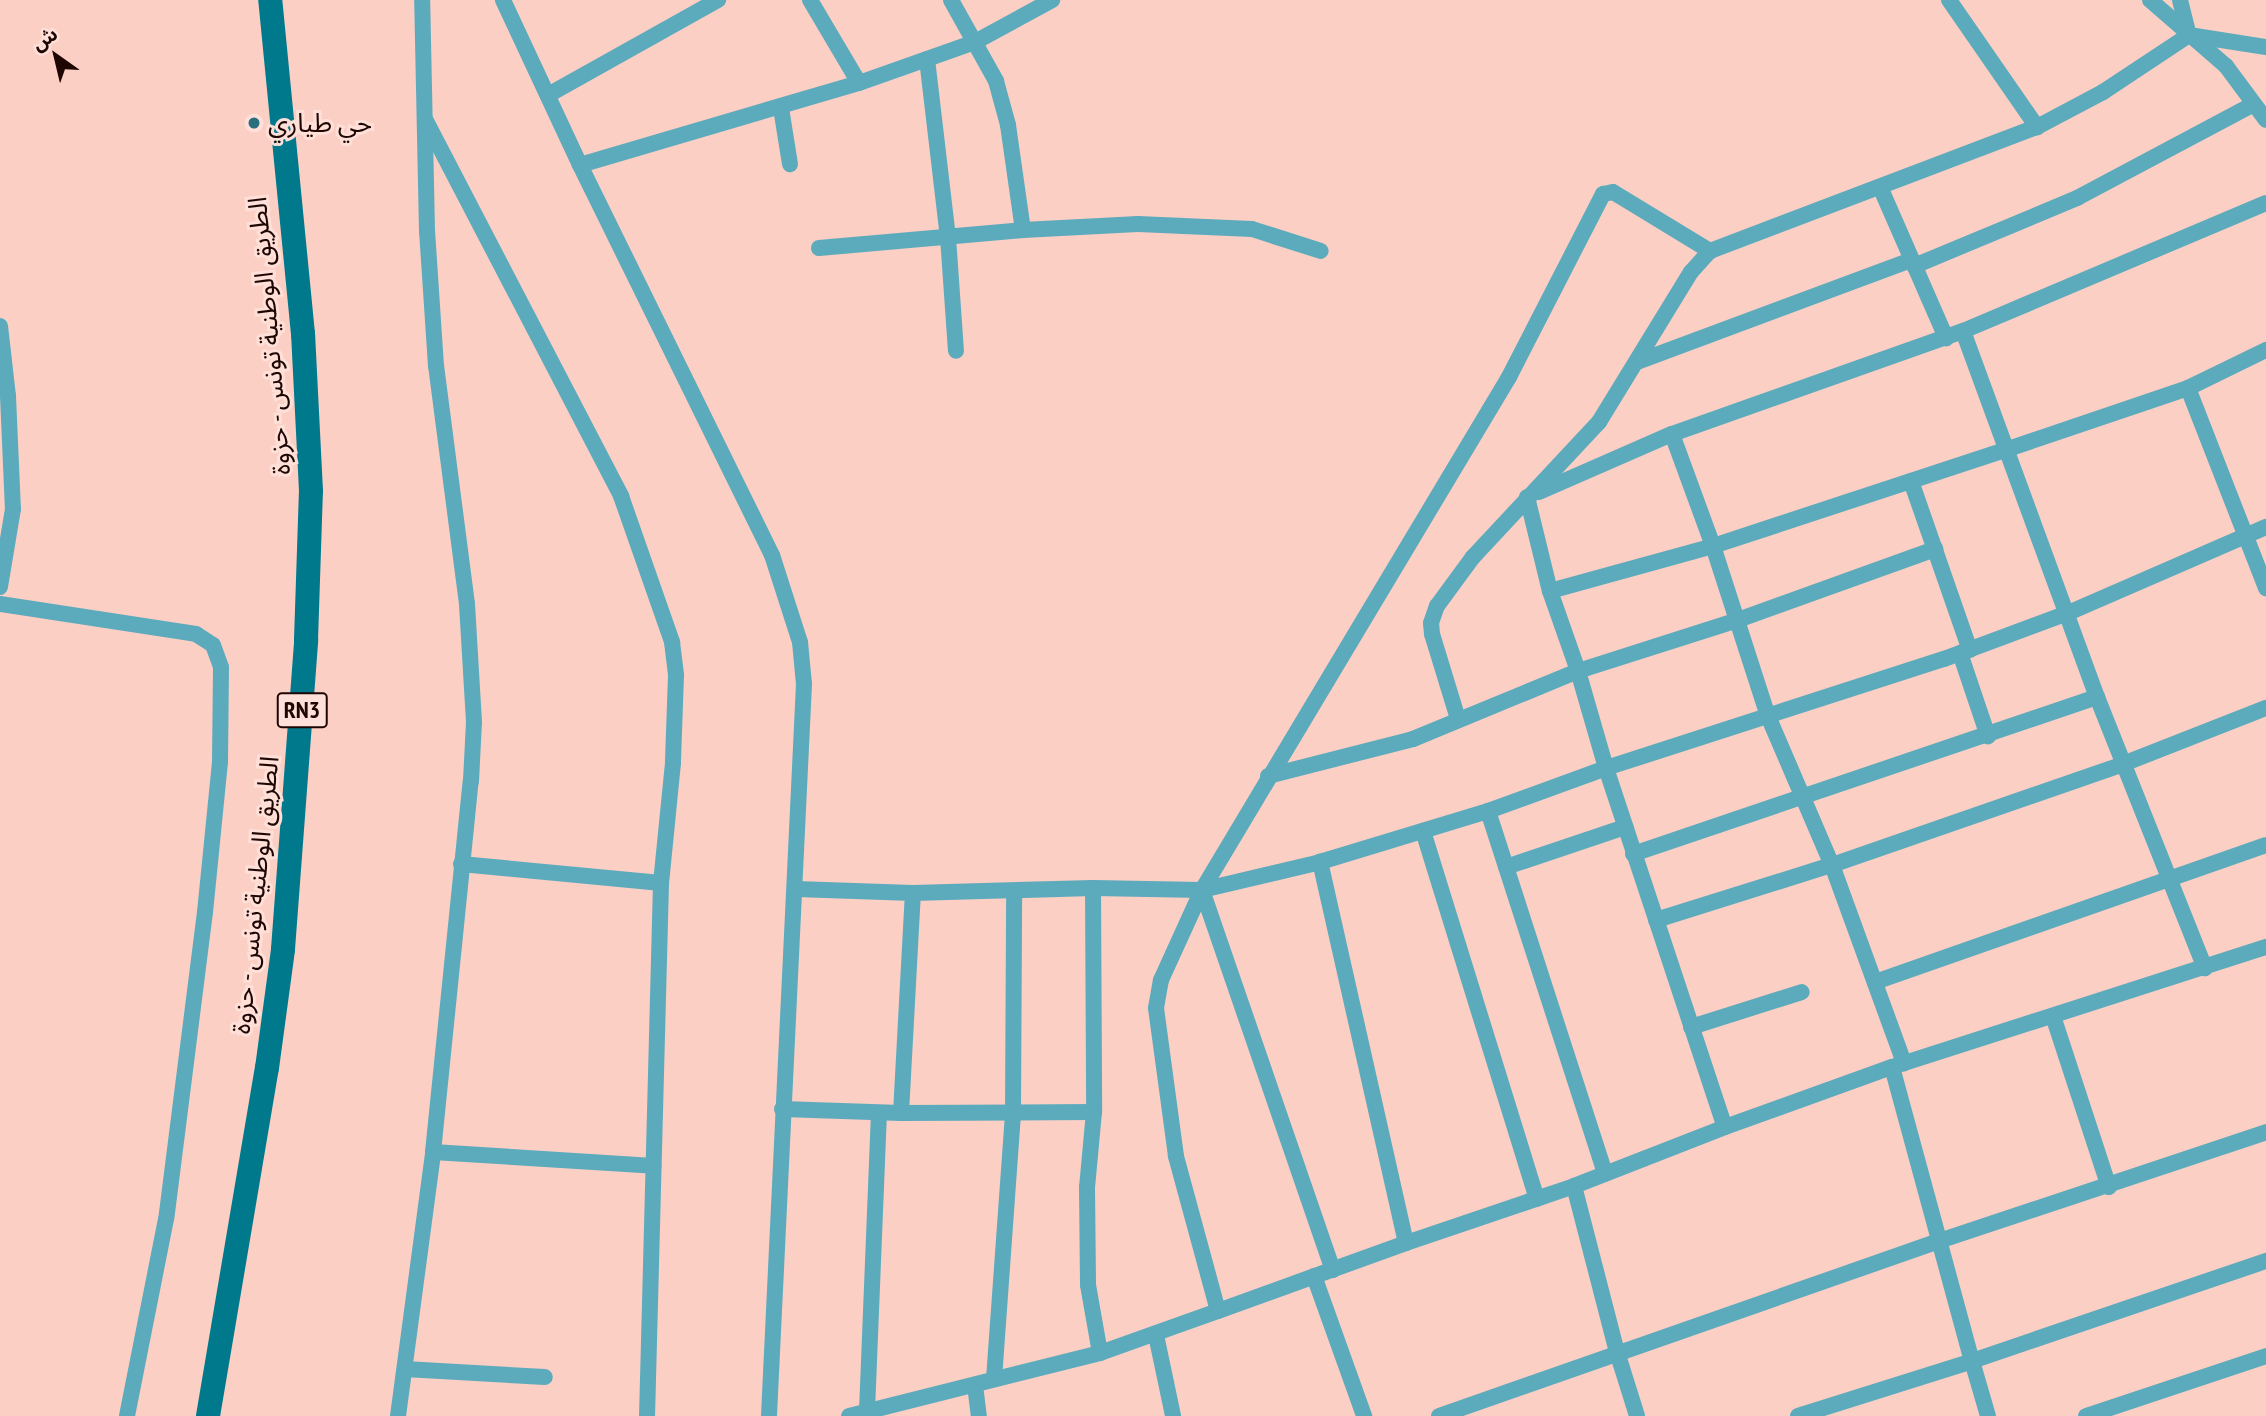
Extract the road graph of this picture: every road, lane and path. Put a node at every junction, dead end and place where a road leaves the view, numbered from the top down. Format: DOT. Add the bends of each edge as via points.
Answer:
graph roads {
  1 [pos="270,0"];
  2 [pos="422,0"];
  3 [pos="503,0"];
  4 [pos="718,0"];
  5 [pos="810,0"];
  6 [pos="951,0"];
  7 [pos="1052,0"];
  8 [pos="1949,0"];
  9 [pos="2150,0"];
  10 [pos="2180,0"];
  11 [pos="2189,35"];
  12 [pos="975,42"];
  13 [pos="2266,47"];
  14 [pos="927,59"];
  15 [pos="859,83"];
  16 [pos="548,95"];
  17 [pos="2254,104"];
  18 [pos="781,108"];
  19 [pos="425,119"];
  20 [pos="2266,120"];
  21 [pos="2037,127"];
  22 [pos="580,164"];
  23 [pos="790,164"];
  24 [pos="1881,188"];
  25 [pos="2266,203"];
  26 [pos="1023,230"];
  27 [pos="948,237"];
  28 [pos="819,248"];
  29 [pos="1321,251"];
  30 [pos="1710,251"];
  31 [pos="1913,263"];
  32 [pos="0,326"];
  33 [pos="1963,331"];
  34 [pos="1946,338"];
  35 [pos="2266,350"];
  36 [pos="956,351"];
  37 [pos="1637,362"];
  38 [pos="2188,388"];
  39 [pos="4,397"];
  40 [pos="1672,435"];
  41 [pos="2005,450"];
  42 [pos="1911,481"];
  43 [pos="1527,497"];
  44 [pos="2266,527"];
  45 [pos="2244,537"];
  46 [pos="1713,547"];
  47 [pos="1935,549"];
  48 [pos="0,583"];
  49 [pos="2266,587"];
  50 [pos="1550,591"];
  51 [pos="0,604"];
  52 [pos="2068,613"];
  53 [pos="1735,621"];
  54 [pos="1965,651"];
  55 [pos="1578,671"];
  56 [pos="2097,697"];
  57 [pos="2266,708"];
  58 [pos="1768,716"];
  59 [pos="1458,719"];
  60 [pos="1988,736"];
  61 [pos="2123,764"];
  62 [pos="1606,768"];
  63 [pos="1268,776"];
  64 [pos="1803,799"];
  65 [pos="1488,811"];
  66 [pos="1625,827"];
  67 [pos="1423,831"];
  68 [pos="2266,845"];
  69 [pos="1633,853"];
  70 [pos="1320,862"];
  71 [pos="461,864"];
  72 [pos="1832,865"];
  73 [pos="1506,867"];
  74 [pos="2168,880"];
  75 [pos="661,883"];
  76 [pos="1093,888"];
  77 [pos="796,889"];
  78 [pos="1202,890"];
  79 [pos="1014,891"];
  80 [pos="913,893"];
  81 [pos="1656,920"];
  82 [pos="2266,947"];
  83 [pos="2205,968"];
  84 [pos="1875,982"];
  85 [pos="1802,992"];
  86 [pos="2053,1016"];
  87 [pos="1691,1027"];
  88 [pos="1898,1065"];
  89 [pos="782,1109"];
  90 [pos="1013,1112"];
  91 [pos="1094,1112"];
  92 [pos="879,1113"];
  93 [pos="901,1113"];
  94 [pos="1725,1126"];
  95 [pos="2266,1132"];
  96 [pos="433,1152"];
  97 [pos="654,1166"];
  98 [pos="1605,1174"];
  99 [pos="1574,1186"];
  100 [pos="2109,1187"];
  101 [pos="1537,1199"];
  102 [pos="1939,1241"];
  103 [pos="1406,1243"];
  104 [pos="2266,1261"];
  105 [pos="1333,1270"];
  106 [pos="1314,1276"];
  107 [pos="1218,1311"];
  108 [pos="1156,1335"];
  109 [pos="1617,1352"];
  110 [pos="1100,1353"];
  111 [pos="2266,1356"];
  112 [pos="1972,1360"];
  113 [pos="405,1368"];
  114 [pos="545,1377"];
  115 [pos="994,1379"];
  116 [pos="975,1385"];
  117 [pos="867,1411"];
  118 [pos="127,1416"];
  119 [pos="208,1416"];
  120 [pos="398,1416"];
  121 [pos="647,1416"];
  122 [pos="769,1416"];
  123 [pos="849,1416"];
  124 [pos="979,1416"];
  125 [pos="1173,1416"];
  126 [pos="1364,1416"];
  127 [pos="1439,1416"];
  128 [pos="1637,1416"];
  129 [pos="1798,1416"];
  130 [pos="1988,1416"];
  131 [pos="2086,1416"];
  1 -- 119 [label="main road, الطريق الوطنية تونس - حزوة / RN3" via="304,347 311,491 306,640 283,949"];
  2 -- 19 [label="street"];
  3 -- 16 [label="street"];
  4 -- 16 [label="street"];
  5 -- 15 [label="street"];
  6 -- 12 [label="street"];
  7 -- 12 [label="street"];
  8 -- 21 [label="street"];
  9 -- 11 [label="street"];
  10 -- 11 [label="street"];
  11 -- 13 [label="street"];
  11 -- 17 [label="street" via="2227,66"];
  11 -- 21 [label="street" via="2103,92"];
  12 -- 14 [label="street"];
  12 -- 26 [label="street" via="999,92 1008,125"];
  14 -- 15 [label="street"];
  14 -- 27 [label="street"];
  15 -- 18 [label="street"];
  16 -- 22 [label="street"];
  17 -- 20 [label="street"];
  17 -- 31 [label="street" via="2077,198"];
  18 -- 22 [label="street"];
  18 -- 23 [label="street"];
  19 -- 71 [label="street" via="436,366 467,604 474,722"];
  19 -- 75 [label="street" via="621,496 666,620 676,675"];
  21 -- 24 [label="street"];
  22 -- 77 [label="street" via="772,555 800,642 804,684"];
  24 -- 30 [label="street"];
  24 -- 31 [label="street"];
  25 -- 33 [label="street"];
  26 -- 27 [label="street"];
  26 -- 29 [label="street" via="1209,225 1252,229"];
  27 -- 28 [label="street"];
  27 -- 36 [label="street"];
  30 -- 37 [label="street" via="1691,272"];
  30 -- 63 [label="street" via="1613,192 1603,194 1510,377"];
  31 -- 34 [label="street"];
  31 -- 37 [label="street"];
  32 -- 39 [label="street"];
  33 -- 34 [label="street"];
  33 -- 41 [label="street"];
  34 -- 40 [label="street"];
  35 -- 38 [label="street"];
  37 -- 43 [label="street" via="1584,441"];
  38 -- 41 [label="street"];
  38 -- 45 [label="street"];
  39 -- 48 [label="street" via="13,509"];
  40 -- 43 [label="street"];
  40 -- 46 [label="street"];
  41 -- 42 [label="street"];
  41 -- 52 [label="street"];
  42 -- 46 [label="street"];
  42 -- 47 [label="street"];
  43 -- 50 [label="street"];
  43 -- 59 [label="street" via="1473,557 1437,606 1431,623"];
  44 -- 45 [label="street"];
  45 -- 49 [label="street"];
  45 -- 52 [label="street"];
  46 -- 50 [label="street"];
  46 -- 53 [label="street"];
  47 -- 53 [label="street"];
  47 -- 54 [label="street"];
  50 -- 55 [label="street"];
  51 -- 118 [label="street" via="196,634 213,645 221,667 220,762 202,939 166,1219"];
  52 -- 54 [label="street"];
  52 -- 56 [label="street"];
  53 -- 55 [label="street"];
  53 -- 58 [label="street"];
  54 -- 58 [label="street"];
  54 -- 60 [label="street"];
  55 -- 59 [label="street"];
  55 -- 62 [label="street"];
  56 -- 60 [label="street"];
  56 -- 61 [label="street"];
  57 -- 61 [label="street"];
  58 -- 62 [label="street"];
  58 -- 64 [label="street"];
  59 -- 63 [label="street" via="1413,739"];
  60 -- 64 [label="street"];
  61 -- 72 [label="street"];
  61 -- 74 [label="street"];
  62 -- 65 [label="street"];
  62 -- 66 [label="street"];
  63 -- 78 [label="street"];
  64 -- 69 [label="street"];
  64 -- 72 [label="street"];
  65 -- 67 [label="street"];
  65 -- 73 [label="street"];
  66 -- 69 [label="street"];
  66 -- 73 [label="street"];
  67 -- 70 [label="street"];
  67 -- 101 [label="street"];
  68 -- 74 [label="street"];
  69 -- 81 [label="street"];
  70 -- 78 [label="street"];
  70 -- 103 [label="street"];
  71 -- 75 [label="street"];
  71 -- 96 [label="street"];
  72 -- 81 [label="street"];
  72 -- 84 [label="street"];
  73 -- 98 [label="street"];
  74 -- 83 [label="street"];
  74 -- 84 [label="street"];
  75 -- 97 [label="street"];
  76 -- 78 [label="street"];
  76 -- 79 [label="street"];
  76 -- 91 [label="street"];
  77 -- 80 [label="street"];
  77 -- 89 [label="street"];
  78 -- 105 [label="street"];
  78 -- 107 [label="street" via="1161,980 1156,1008 1176,1156"];
  79 -- 80 [label="street"];
  79 -- 90 [label="street"];
  80 -- 93 [label="street"];
  81 -- 87 [label="street"];
  82 -- 83 [label="street"];
  83 -- 86 [label="street"];
  84 -- 88 [label="street"];
  85 -- 87 [label="street"];
  86 -- 88 [label="street"];
  86 -- 100 [label="street"];
  87 -- 94 [label="street"];
  88 -- 94 [label="street"];
  88 -- 102 [label="street"];
  89 -- 92 [label="street"];
  89 -- 122 [label="street"];
  90 -- 91 [label="street"];
  90 -- 93 [label="street"];
  90 -- 115 [label="street"];
  91 -- 110 [label="street" via="1087,1187 1088,1285"];
  92 -- 93 [label="street"];
  92 -- 117 [label="street"];
  94 -- 98 [label="street"];
  95 -- 100 [label="street"];
  96 -- 97 [label="street"];
  96 -- 113 [label="street"];
  97 -- 121 [label="street"];
  98 -- 99 [label="street"];
  99 -- 101 [label="street"];
  99 -- 109 [label="street"];
  100 -- 102 [label="street"];
  101 -- 103 [label="street"];
  102 -- 109 [label="street"];
  102 -- 112 [label="street"];
  103 -- 105 [label="street"];
  104 -- 112 [label="street"];
  105 -- 106 [label="street"];
  106 -- 107 [label="street"];
  106 -- 126 [label="street"];
  107 -- 108 [label="street"];
  108 -- 110 [label="street"];
  108 -- 125 [label="street"];
  109 -- 127 [label="street"];
  109 -- 128 [label="street"];
  110 -- 115 [label="street"];
  111 -- 131 [label="street"];
  112 -- 129 [label="street"];
  112 -- 130 [label="street"];
  113 -- 114 [label="street"];
  113 -- 120 [label="street"];
  115 -- 116 [label="street"];
  116 -- 117 [label="street"];
  116 -- 124 [label="street"];
  117 -- 123 [label="street"];
}
